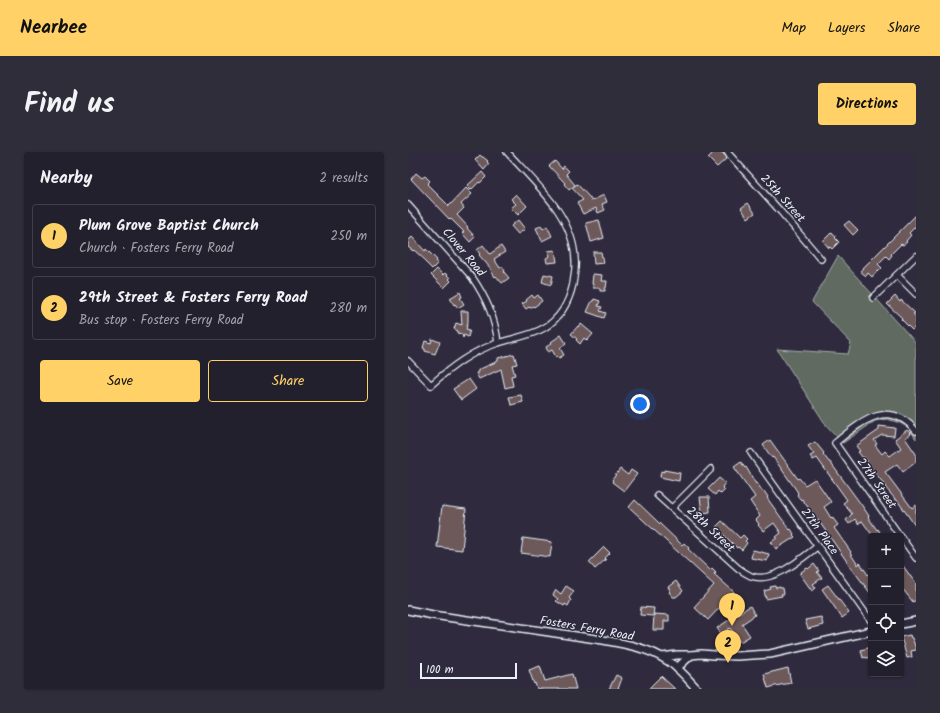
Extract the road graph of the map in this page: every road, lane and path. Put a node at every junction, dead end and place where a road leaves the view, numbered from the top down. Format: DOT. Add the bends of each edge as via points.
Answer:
graph roads {
  1 [pos="507,152"];
  2 [pos="727,152"];
  3 [pos="408,205"];
  4 [pos="916,256"];
  5 [pos="821,259"];
  6 [pos="897,275"];
  7 [pos="916,294"];
  8 [pos="873,298"];
  9 [pos="498,343"];
  10 [pos="408,361"];
  11 [pos="916,431"];
  12 [pos="751,453"];
  13 [pos="711,468"];
  14 [pos="657,495"];
  15 [pos="672,508"];
  16 [pos="899,533"];
  17 [pos="904,540"];
  18 [pos="818,546"];
  19 [pos="916,558"];
  20 [pos="408,610"];
  21 [pos="868,617"];
  22 [pos="916,621"];
  23 [pos="904,623"];
  24 [pos="868,632"];
  25 [pos="691,656"];
  26 [pos="662,657"];
  27 [pos="677,668"];
  28 [pos="697,689"];
  1 -- 9 [label="street" via="559,210 570,230 576,261 569,300 555,319 536,332"];
  2 -- 5 [label="street, 25th Street"];
  3 -- 9 [label="street, Clover Road" via="472,276 490,311"];
  4 -- 6 [label="street"];
  6 -- 7 [label="street"];
  6 -- 8 [label="street"];
  9 -- 10 [label="street" via="470,355 431,385"];
  11 -- 16 [label="street, 27th Street" via="903,418 888,414 880,415 852,429 835,444"];
  12 -- 18 [label="street, 27th Place"];
  13 -- 15 [label="street"];
  14 -- 15 [label="street, 28th Street"];
  15 -- 18 [label="street, 28th Street" via="738,568 752,576 760,578 776,574"];
  17 -- 19 [label="street, 27th Street"];
  18 -- 21 [label="street, 27th Place"];
  20 -- 26 [label="street, Fosters Ferry Road" via="626,644"];
  22 -- 23 [label="street"];
  24 -- 25 [label="street" via="770,654"];
  25 -- 26 [label="street"];
  25 -- 27 [label="street"];
  26 -- 27 [label="street, Fosters Ferry Road"];
  27 -- 28 [label="street, Fosters Ferry Road"];
}
